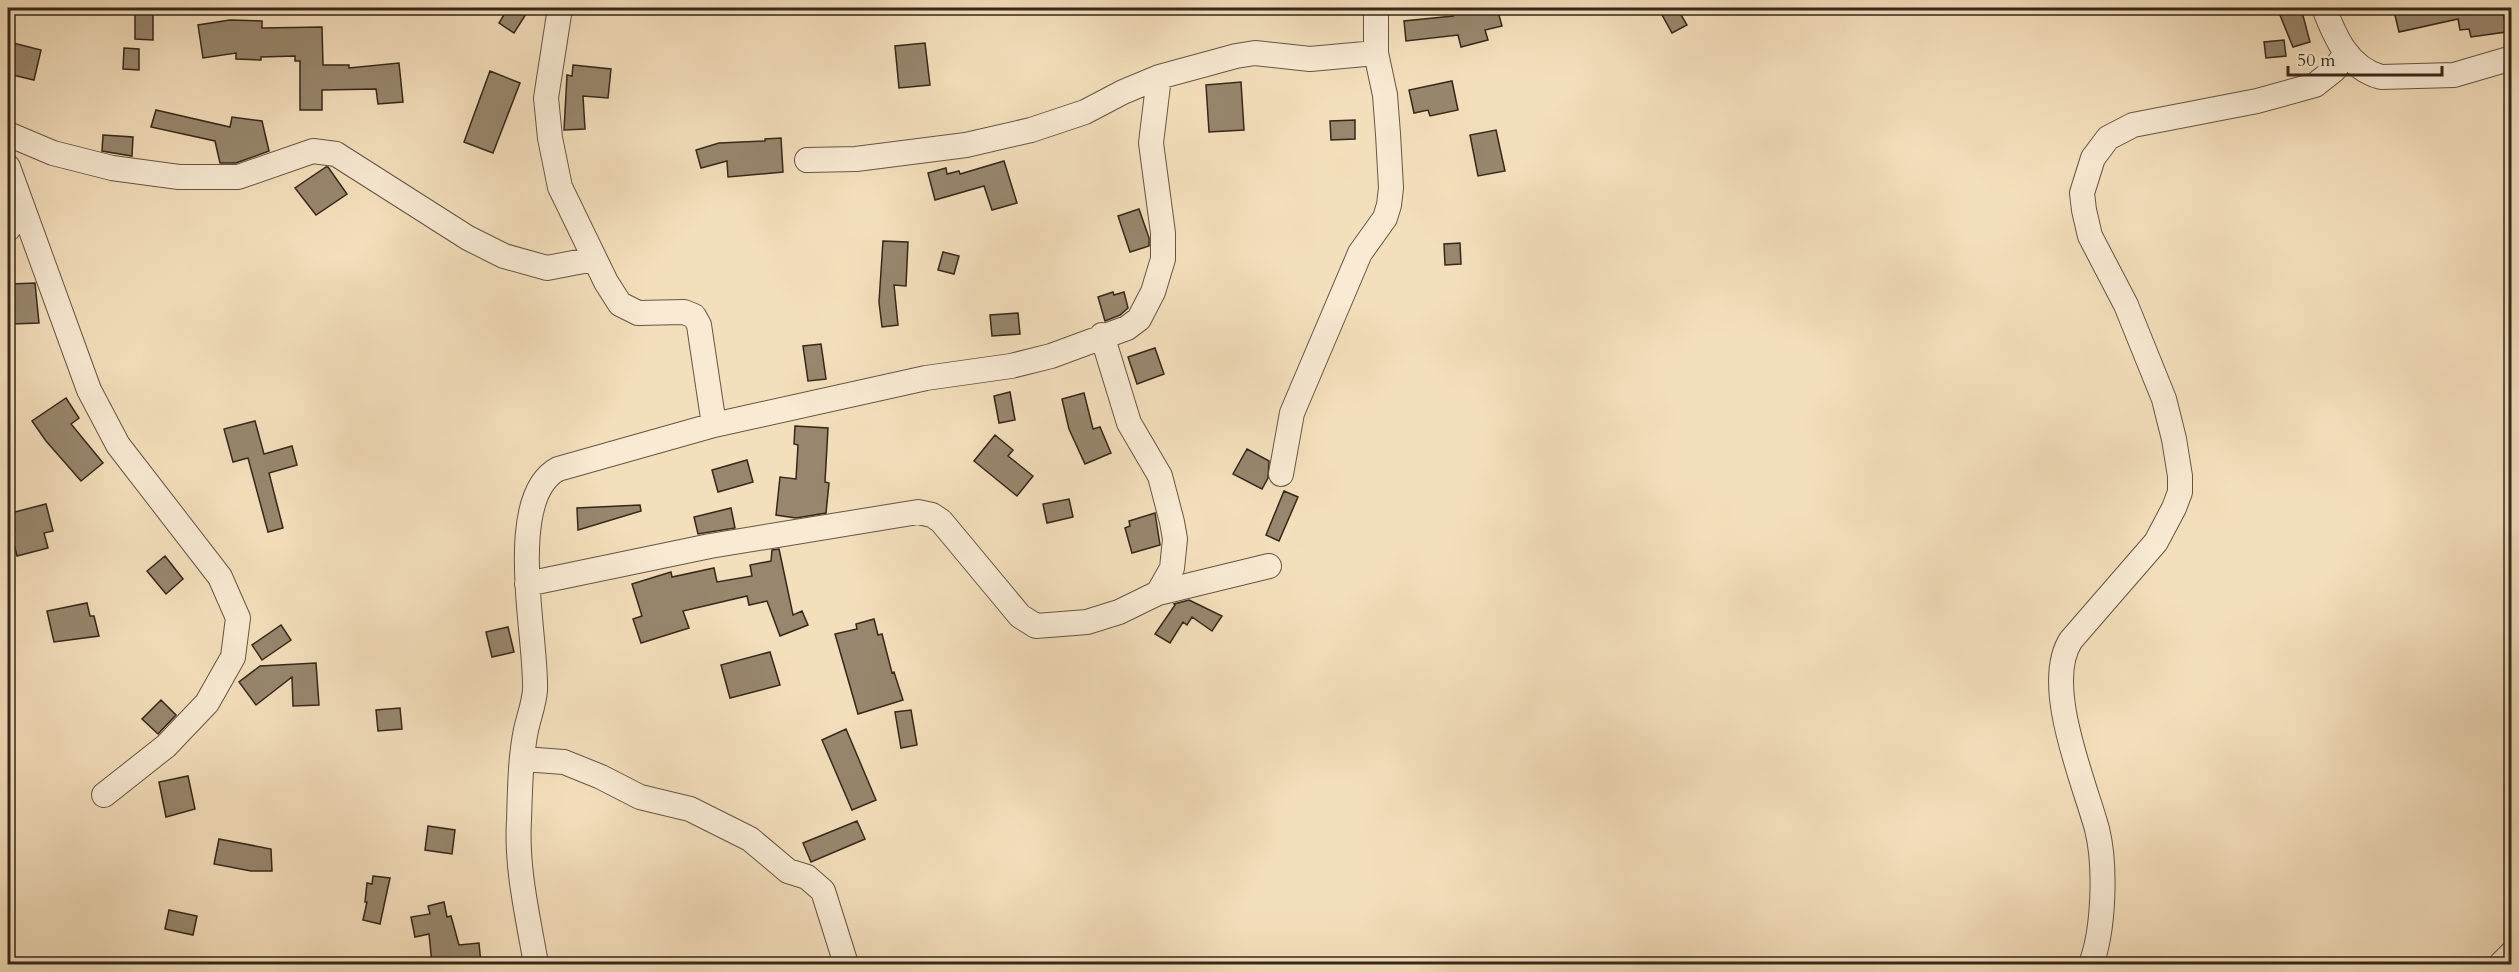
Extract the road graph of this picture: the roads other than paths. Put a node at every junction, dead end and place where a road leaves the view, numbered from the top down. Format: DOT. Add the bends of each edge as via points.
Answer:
graph roads {
  1 [pos="560,8"];
  2 [pos="1376,8"];
  3 [pos="2324,8"];
  4 [pos="1376,53"];
  5 [pos="2346,53"];
  6 [pos="2511,58"];
  7 [pos="1160,77"];
  8 [pos="8,134"];
  9 [pos="807,160"];
  10 [pos="8,168"];
  11 [pos="17,196"];
  12 [pos="8,230"];
  13 [pos="594,259"];
  14 [pos="1102,335"];
  15 [pos="714,425"];
  16 [pos="1281,474"];
  17 [pos="1269,566"];
  18 [pos="527,584"];
  19 [pos="1158,593"];
  20 [pos="524,759"];
  21 [pos="104,795"];
  22 [pos="2511,953"];
  23 [pos="536,964"];
  24 [pos="846,964"];
  25 [pos="2091,964"];
  26 [pos="2501,964"];
  1 -- 13 [label="street" via="546,98 550,138 560,187"];
  2 -- 4 [label="street"];
  3 -- 5 [label="street" via="2336,40"];
  4 -- 7 [label="street" via="1310,59 1255,54"];
  4 -- 16 [label="street" via="1388,134 1389,205 1385,218 1360,253 1292,413"];
  5 -- 6 [label="street" via="2366,72 2381,77 2454,75"];
  5 -- 25 [label="street" via="2324,79 2306,88 2155,119 2119,131 2100,148 2087,172 2082,193 2090,236 2126,305 2164,399 2180,476 2178,500 2156,542 2071,640 2062,657 2060,686 2101,853 2101,911"];
  7 -- 9 [label="street" via="1085,112 1031,130 966,145 856,159"];
  7 -- 14 [label="street" via="1151,143 1163,233 1160,277 1139,319 1127,328"];
  8 -- 13 [label="street" via="53,153 112,168 179,177 238,177 313,151 336,154 468,238 504,256 548,268"];
  10 -- 11 [label="street"];
  11 -- 12 [label="street"];
  11 -- 21 [label="street" via="98,409 118,445 220,577 238,618 233,657 207,703 166,746"];
  13 -- 15 [label="street" via="620,304 638,313 684,312 694,316 699,325"];
  14 -- 15 [label="street" via="1051,356 1011,366 926,378"];
  14 -- 19 [label="street" via="1129,423 1160,476 1172,522 1172,568"];
  15 -- 18 [label="street" via="558,469 546,476 535,495 529,519"];
  17 -- 19 [label="street"];
  18 -- 19 [label="street" via="710,546 918,512 941,521 1020,616 1036,626 1104,618"];
  18 -- 20 [label="street" via="535,690"];
  20 -- 23 [label="street" via="518,840"];
  20 -- 24 [label="street" via="564,762 632,794 690,809 750,839 789,871 807,877 823,891"];
  22 -- 26 [label="street"];
}
